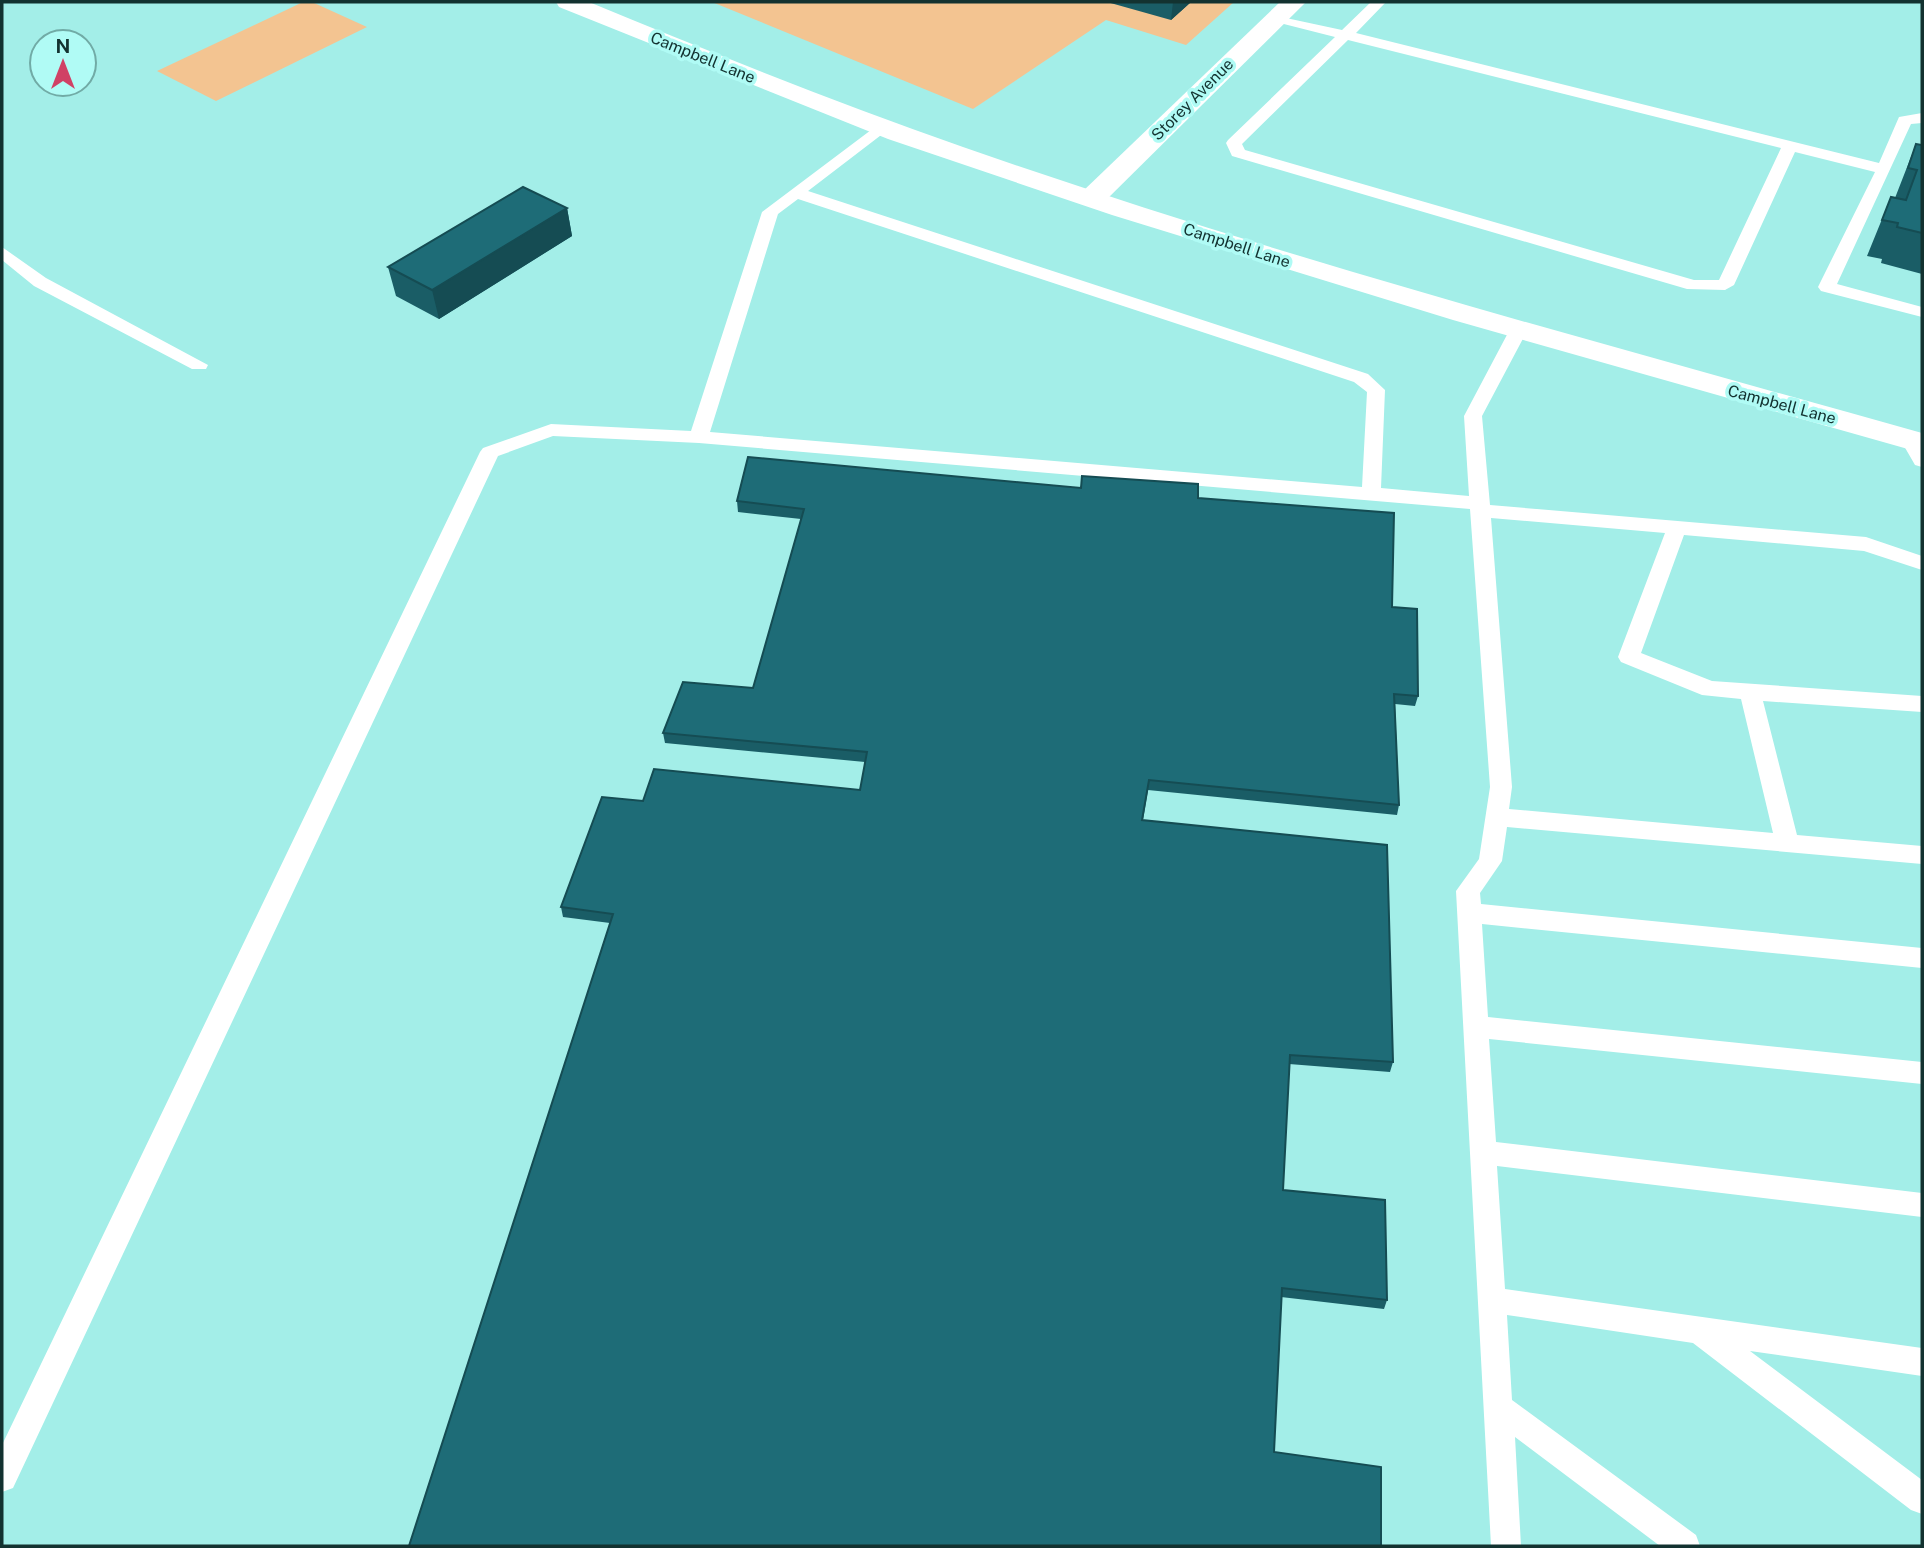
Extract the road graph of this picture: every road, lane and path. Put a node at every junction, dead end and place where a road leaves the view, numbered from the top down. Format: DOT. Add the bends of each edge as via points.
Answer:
graph roads {
  1 [pos="568,2"];
  2 [pos="1379,2"];
  3 [pos="1285,10"];
  4 [pos="1345,36"];
  5 [pos="1922,118"];
  6 [pos="883,126"];
  7 [pos="1790,146"];
  8 [pos="1884,169"];
  9 [pos="796,193"];
  10 [pos="1092,198"];
  11 [pos="2,253"];
  12 [pos="1922,312"];
  13 [pos="1518,331"];
  14 [pos="199,365"];
  15 [pos="699,438"];
  16 [pos="1918,448"];
  17 [pos="1371,494"];
  18 [pos="1480,507"];
  19 [pos="1677,528"];
  20 [pos="1922,563"];
  21 [pos="1750,691"];
  22 [pos="1922,706"];
  23 [pos="1497,817"];
  24 [pos="1787,843"];
  25 [pos="1922,855"];
  26 [pos="1470,913"];
  27 [pos="1922,958"];
  28 [pos="1476,1027"];
  29 [pos="1922,1073"];
  30 [pos="1483,1152"];
  31 [pos="1922,1205"];
  32 [pos="1492,1300"];
  33 [pos="1700,1330"];
  34 [pos="1922,1362"];
  35 [pos="1498,1407"];
  36 [pos="2,1477"];
  37 [pos="1922,1499"];
  38 [pos="1506,1546"];
  39 [pos="1685,1546"];
  1 -- 6 [label="main road, Campbell Lane"];
  2 -- 4 [label="lane"];
  3 -- 4 [label="lane"];
  3 -- 10 [label="main road, Storey Avenue"];
  4 -- 7 [label="lane"];
  4 -- 7 [label="lane" via="1234,143 1238,153 1693,285 1725,285"];
  5 -- 8 [label="lane" via="1905,120"];
  6 -- 9 [label="lane"];
  6 -- 10 [label="main road, Campbell Lane"];
  7 -- 8 [label="lane"];
  8 -- 12 [label="lane" via="1827,286"];
  9 -- 15 [label="lane" via="770,212"];
  9 -- 17 [label="lane" via="1361,378 1376,390"];
  10 -- 13 [label="main road, Campbell Lane"];
  11 -- 14 [label="lane" via="40,282"];
  13 -- 16 [label="main road, Campbell Lane"];
  13 -- 18 [label="lane" via="1473,416"];
  15 -- 17 [label="lane"];
  15 -- 36 [label="lane" via="551,430 490,452"];
  17 -- 18 [label="lane"];
  18 -- 19 [label="lane"];
  18 -- 23 [label="lane" via="1502,787"];
  19 -- 20 [label="lane" via="1866,544"];
  19 -- 21 [label="lane" via="1629,657 1710,689"];
  21 -- 22 [label="lane"];
  21 -- 24 [label="lane"];
  23 -- 24 [label="lane"];
  23 -- 26 [label="lane" via="1490,861 1468,891"];
  24 -- 25 [label="lane"];
  26 -- 27 [label="lane"];
  26 -- 28 [label="lane"];
  28 -- 29 [label="lane"];
  28 -- 30 [label="lane"];
  30 -- 31 [label="lane"];
  30 -- 32 [label="lane"];
  32 -- 33 [label="lane"];
  32 -- 35 [label="lane"];
  33 -- 34 [label="lane"];
  33 -- 37 [label="lane"];
  35 -- 38 [label="lane"];
  35 -- 39 [label="lane"];
}
